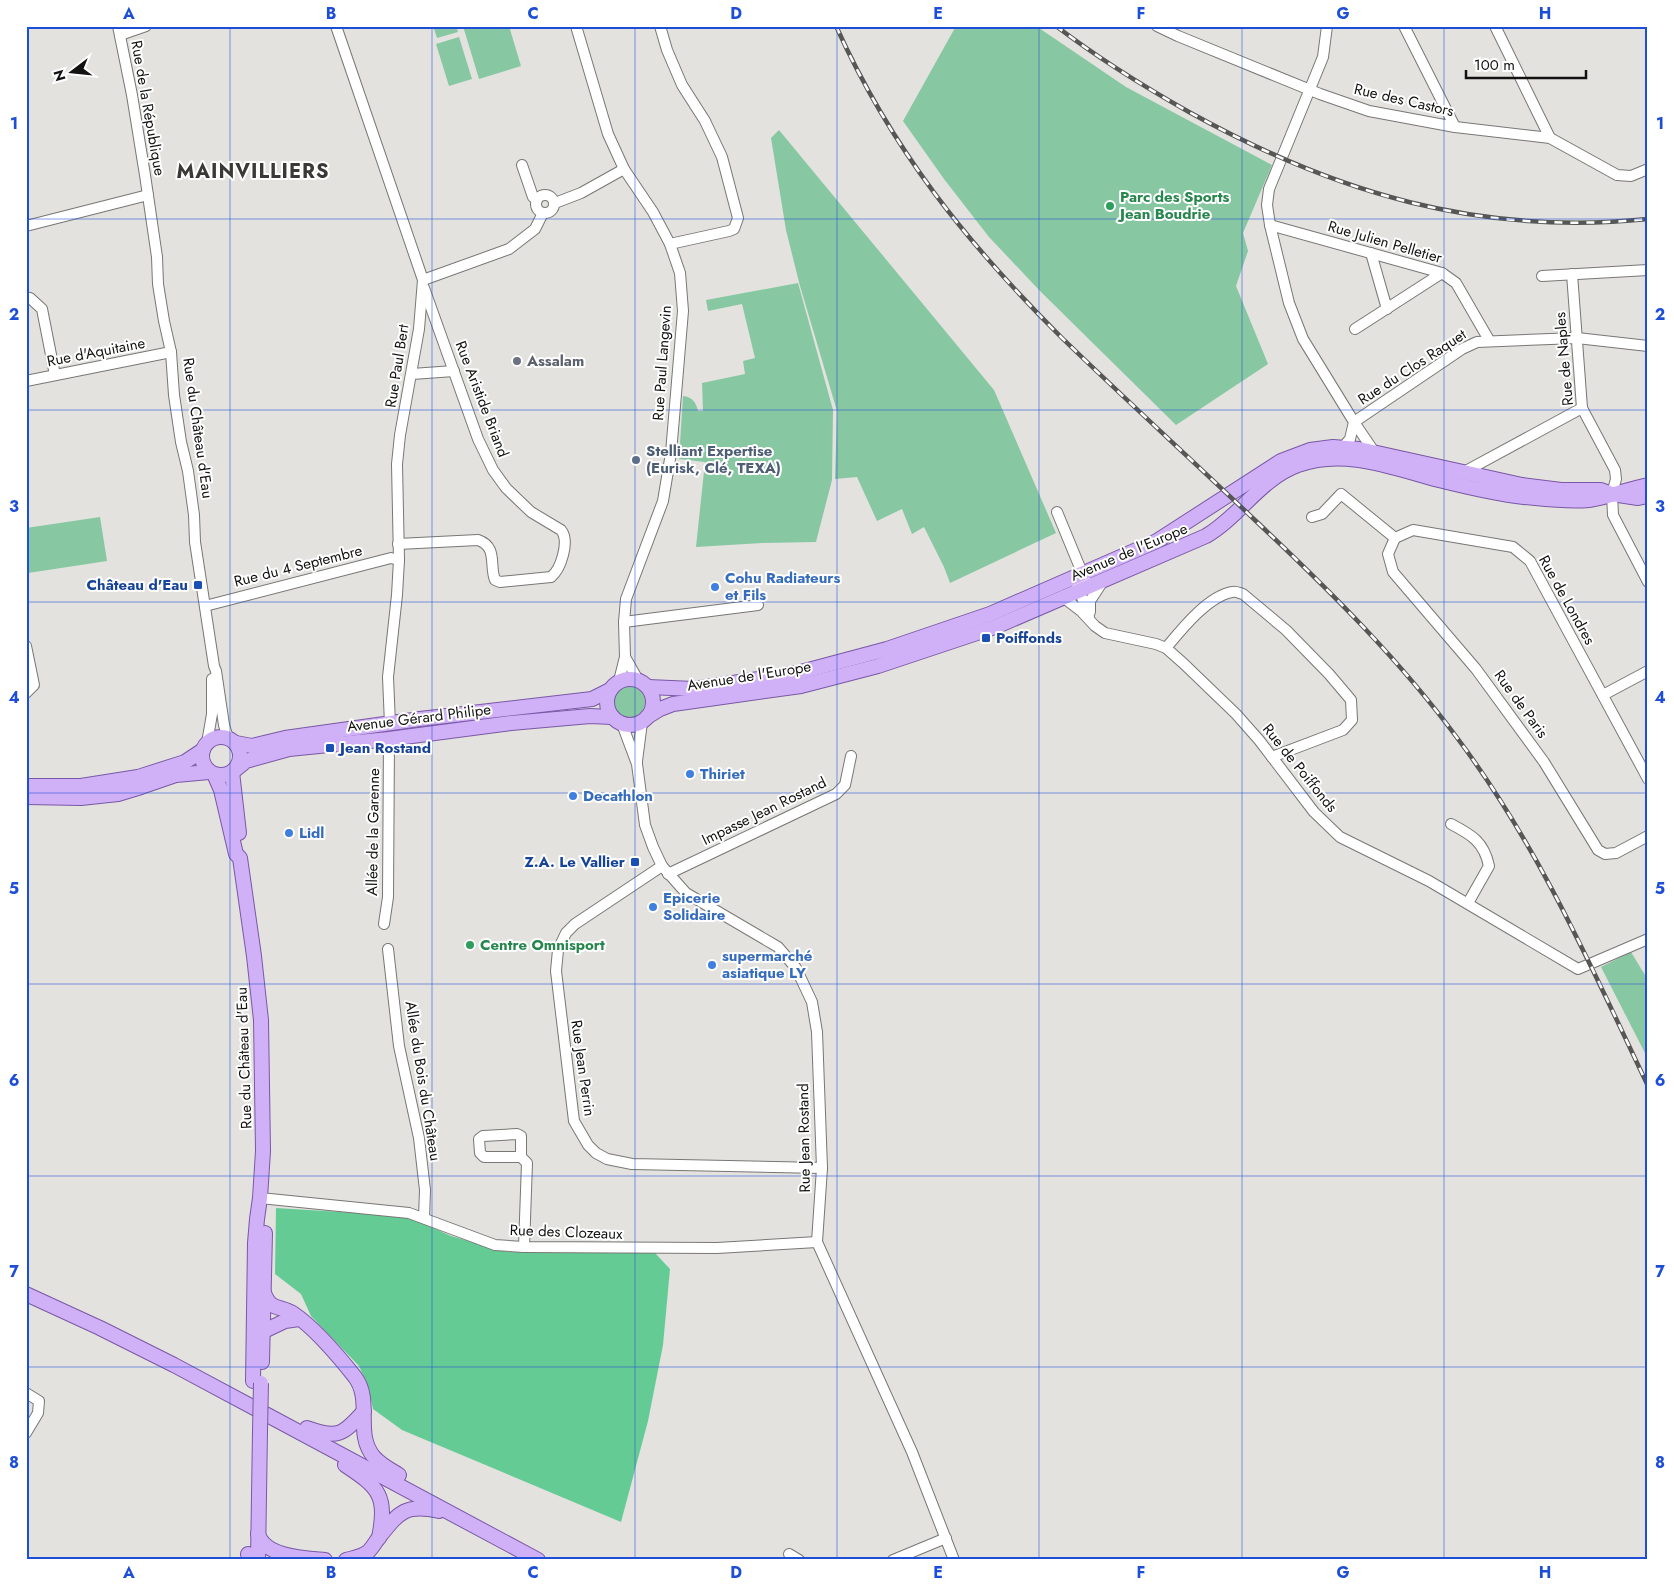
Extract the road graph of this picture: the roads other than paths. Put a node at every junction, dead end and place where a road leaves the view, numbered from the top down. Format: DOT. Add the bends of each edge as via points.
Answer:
graph roads {
  1 [pos="146,26"];
  2 [pos="336,26"];
  3 [pos="576,26"];
  4 [pos="660,26"];
  5 [pos="1157,26"];
  6 [pos="1327,26"];
  7 [pos="1404,26"];
  8 [pos="1495,26"];
  9 [pos="119,30"];
  10 [pos="1310,89"];
  11 [pos="1455,127"];
  12 [pos="1550,138"];
  13 [pos="522,165"];
  14 [pos="624,169"];
  15 [pos="1648,169"];
  16 [pos="148,195"];
  17 [pos="537,200"];
  18 [pos="555,203"];
  19 [pos="543,213"];
  20 [pos="1270,225"];
  21 [pos="26,226"];
  22 [pos="670,244"];
  23 [pos="1371,253"];
  24 [pos="1648,270"];
  25 [pos="1442,273"];
  26 [pos="1572,274"];
  27 [pos="1542,276"];
  28 [pos="423,283"];
  29 [pos="26,297"];
  30 [pos="1387,309"];
  31 [pos="438,324"];
  32 [pos="419,329"];
  33 [pos="1355,329"];
  34 [pos="1577,338"];
  35 [pos="1490,340"];
  36 [pos="1648,346"];
  37 [pos="171,352"];
  38 [pos="454,372"];
  39 [pos="412,374"];
  40 [pos="55,375"];
  41 [pos="26,381"];
  42 [pos="1582,408"];
  43 [pos="1354,422"];
  44 [pos="1343,447"];
  45 [pos="1376,453"];
  46 [pos="1464,472"];
  47 [pos="1648,485"];
  48 [pos="1612,494"];
  49 [pos="1648,496"];
  50 [pos="1057,512"];
  51 [pos="1312,517"];
  52 [pos="1395,538"];
  53 [pos="398,544"];
  54 [pos="398,560"];
  55 [pos="1104,580"];
  56 [pos="1081,582"];
  57 [pos="1648,582"];
  58 [pos="1064,598"];
  59 [pos="758,605"];
  60 [pos="205,606"];
  61 [pos="1091,621"];
  62 [pos="624,622"];
  63 [pos="26,646"];
  64 [pos="1166,648"];
  65 [pos="625,657"];
  66 [pos="214,666"];
  67 [pos="1648,671"];
  68 [pos="643,684"];
  69 [pos="615,686"];
  70 [pos="26,694"];
  71 [pos="1603,695"];
  72 [pos="644,720"];
  73 [pos="617,721"];
  74 [pos="390,724"];
  75 [pos="389,739"];
  76 [pos="232,741"];
  77 [pos="205,747"];
  78 [pos="851,756"];
  79 [pos="1272,757"];
  80 [pos="637,764"];
  81 [pos="234,771"];
  82 [pos="212,773"];
  83 [pos="1648,779"];
  84 [pos="26,786"];
  85 [pos="26,798"];
  86 [pos="1451,824"];
  87 [pos="1648,836"];
  88 [pos="240,858"];
  89 [pos="665,870"];
  90 [pos="1468,903"];
  91 [pos="384,924"];
  92 [pos="1648,938"];
  93 [pos="388,949"];
  94 [pos="522,1157"];
  95 [pos="822,1168"];
  96 [pos="260,1198"];
  97 [pos="424,1218"];
  98 [pos="817,1242"];
  99 [pos="524,1247"];
  100 [pos="26,1294"];
  101 [pos="266,1317"];
  102 [pos="257,1382"];
  103 [pos="26,1393"];
  104 [pos="364,1412"];
  105 [pos="289,1426"];
  106 [pos="256,1429"];
  107 [pos="26,1433"];
  108 [pos="312,1438"];
  109 [pos="415,1493"];
  110 [pos="454,1515"];
  111 [pos="379,1538"];
  112 [pos="946,1538"];
  113 [pos="789,1554"];
  114 [pos="256,1555"];
  115 [pos="294,1559"];
  116 [pos="325,1560"];
  117 [pos="346,1560"];
  118 [pos="538,1560"];
  119 [pos="799,1560"];
  120 [pos="893,1560"];
  121 [pos="954,1560"];
  1 -- 9 [label="street"];
  2 -- 28 [label="street, Rue Paul Bert"];
  3 -- 14 [label="street, Rue Paul Langevin" via="608,134"];
  4 -- 22 [label="street" via="682,85 705,121 722,157 738,218 734,229 729,232"];
  5 -- 10 [label="street, Rue des Castors"];
  6 -- 10 [label="street" via="1323,57"];
  7 -- 11 [label="street"];
  8 -- 12 [label="street"];
  9 -- 16 [label="street, Rue de la République"];
  10 -- 11 [label="street, Rue des Castors" via="1369,110"];
  10 -- 20 [label="street" via="1269,189"];
  11 -- 12 [label="street, Rue des Castors"];
  12 -- 15 [label="street, Rue des Castors" via="1618,175 1630,176"];
  13 -- 17 [label="street"];
  14 -- 18 [label="street" via="581,193"];
  14 -- 22 [label="street, Rue Paul Langevin"];
  16 -- 21 [label="street"];
  16 -- 37 [label="street, Rue du Château d'Eau"];
  17 -- 18 [label="street" via="547,194"];
  17 -- 19 [label="street" via="537,209"];
  18 -- 19 [label="street" via="551,212"];
  19 -- 28 [label="street" via="535,229 509,249"];
  20 -- 23 [label="street, Rue Julien Pelletier"];
  20 -- 43 [label="street" via="1288,303 1303,339"];
  22 -- 62 [label="street, Rue Paul Langevin" via="680,273 683,311 671,452 662,501 626,600"];
  23 -- 25 [label="street, Rue Julien Pelletier"];
  23 -- 30 [label="street"];
  24 -- 26 [label="street"];
  25 -- 30 [label="street"];
  25 -- 35 [label="street, Rue Julien Pelletier" via="1456,283"];
  26 -- 27 [label="street"];
  26 -- 34 [label="street, Rue de Naples"];
  28 -- 31 [label="street, Rue Aristide Briand"];
  28 -- 32 [label="street, Rue Paul Bert"];
  29 -- 40 [label="street" via="42,309"];
  30 -- 33 [label="street"];
  31 -- 32 [label="street" via="426,324"];
  31 -- 38 [label="street, Rue Aristide Briand"];
  32 -- 39 [label="street, Rue Paul Bert"];
  34 -- 35 [label="street, Rue du Clos Raquet"];
  34 -- 36 [label="street, Rue du Clos Raquet"];
  34 -- 42 [label="street, Rue de Naples"];
  35 -- 43 [label="street, Rue du Clos Raquet" via="1462,349"];
  37 -- 40 [label="street, Rue d'Aquitaine"];
  37 -- 60 [label="street, Rue du Château d'Eau" via="174,395 188,471"];
  38 -- 39 [label="street"];
  38 -- 53 [label="street, Rue Aristide Briand" via="478,439 499,480 531,512 564,534 558,566 555,574 548,578 500,582 493,576 490,549 478,540"];
  39 -- 53 [label="street, Rue Paul Bert" via="397,464"];
  40 -- 41 [label="street, Rue d'Aquitaine"];
  42 -- 46 [label="street"];
  42 -- 48 [label="street, Rue de Naples" via="1615,470"];
  43 -- 44 [label="street" via="1350,438"];
  43 -- 45 [label="street"];
  44 -- 45 [label="main road, Avenue de l'Europe"];
  44 -- 56 [label="main road, Avenue de l'Europe" via="1310,450 1281,461 1167,536"];
  45 -- 46 [label="main road, Avenue de l'Europe"];
  46 -- 48 [label="main road, Avenue de l'Europe" via="1522,485 1561,490 1601,490"];
  47 -- 48 [label="main road, Avenue de l'Europe"];
  48 -- 49 [label="main road, Avenue de l'Europe" via="1638,498"];
  48 -- 55 [label="main road, Avenue de l'Europe" via="1589,500 1523,497 1359,460 1313,461 1270,480 1226,523 1206,536"];
  48 -- 57 [label="street, Rue de Naples" via="1613,514"];
  50 -- 56 [label="street"];
  51 -- 52 [label="street" via="1322,514 1342,494"];
  52 -- 71 [label="street, Rue de Londres" via="1413,530 1513,547 1530,561"];
  52 -- 87 [label="street, Rue de Paris" via="1388,554 1393,572 1482,676 1544,762 1598,850 1605,854 1616,853"];
  53 -- 54 [label="street, Rue Paul Bert"];
  54 -- 60 [label="street, Rue du 4 Septembre" via="391,558"];
  54 -- 74 [label="street, Rue Paul Bert" via="388,676"];
  55 -- 56 [label="main road, Avenue de l'Europe"];
  55 -- 61 [label="street" via="1090,601"];
  56 -- 58 [label="main road, Avenue de l'Europe"];
  56 -- 61 [label="street"];
  56 -- 68 [label="main road, Avenue de l'Europe" via="887,649 806,670 694,689"];
  58 -- 61 [label="street, Rue de Poiffonds"];
  58 -- 72 [label="main road, Avenue de l'Europe" via="994,627 878,666 801,686 673,704"];
  59 -- 62 [label="street"];
  60 -- 66 [label="street, Rue du Château d'Eau"];
  61 -- 64 [label="street, Rue de Poiffonds" via="1105,633"];
  62 -- 65 [label="street, Rue Paul Langevin"];
  63 -- 70 [label="street" via="34,685"];
  64 -- 79 [label="street, Rue de Poiffonds" via="1236,714"];
  64 -- 79 [label="street" via="1192,617 1222,595 1234,591 1243,594 1303,646 1351,700 1352,720 1343,730"];
  65 -- 68 [label="street, Rue Paul Langevin"];
  65 -- 69 [label="street, Rue Paul Langevin"];
  66 -- 76 [label="street, Rue du Château d'Eau" via="224,725"];
  66 -- 77 [label="street, Rue du Château d'Eau" via="212,714"];
  67 -- 71 [label="street"];
  68 -- 69 [label="main road" via="632,679"];
  68 -- 72 [label="main road" via="653,699 651,712"];
  69 -- 73 [label="main road" via="607,704"];
  69 -- 74 [label="main road, Avenue Gérard Philipe" via="592,699"];
  71 -- 83 [label="street, Rue de Londres"];
  72 -- 73 [label="main road" via="636,725"];
  72 -- 80 [label="street, Rue Jean Rostand"];
  73 -- 75 [label="main road, Avenue Gérard Philipe" via="590,716"];
  73 -- 80 [label="street, Rue Jean Rostand"];
  74 -- 76 [label="main road, Avenue Gérard Philipe" via="285,738 252,746"];
  75 -- 81 [label="main road, Avenue Gérard Philipe" via="289,749 246,761"];
  75 -- 91 [label="street, Allée de la Garenne" via="388,897"];
  76 -- 77 [label="main road" via="220,737"];
  76 -- 81 [label="main road" via="240,754 239,765"];
  77 -- 82 [label="main road" via="203,762"];
  77 -- 84 [label="main road" via="185,762 138,776 81,786"];
  78 -- 89 [label="street, Impasse Jean Rostand" via="845,785 836,794"];
  79 -- 90 [label="street, Rue de Poiffonds" via="1314,812 1340,837"];
  80 -- 89 [label="street, Rue Jean Rostand" via="645,825"];
  81 -- 82 [label="main road" via="223,776"];
  81 -- 88 [label="main road, Rue du Château d'Eau"];
  82 -- 85 [label="main road" via="176,775 118,794"];
  82 -- 88 [label="main road, Rue du Château d'Eau" via="221,790 236,854"];
  86 -- 90 [label="street" via="1474,836 1486,853 1489,866"];
  88 -- 96 [label="main road, Rue du Château d'Eau" via="261,1020 263,1151"];
  89 -- 95 [label="street, Rue Jean Rostand" via="686,893 778,947 804,982 812,1002 817,1032"];
  89 -- 95 [label="street, Rue Jean Perrin" via="575,924 566,933 558,950 556,971 574,1121 596,1153 607,1159 632,1164"];
  90 -- 92 [label="street, Rue de Poiffonds" via="1578,969"];
  93 -- 97 [label="street, Allée du Bois du Château" via="399,1046 419,1138"];
  94 -- 99 [label="street" via="527,1163"];
  95 -- 98 [label="street, Rue Jean Rostand"];
  96 -- 97 [label="street, Rue des Clozeaux" via="410,1213"];
  96 -- 101 [label="main road, Rue du Château d'Eau" via="257,1219"];
  96 -- 101 [label="main road, Rue du Château d'Eau" via="265,1241 264,1293 270,1303"];
  97 -- 99 [label="street, Rue des Clozeaux" via="495,1245"];
  98 -- 99 [label="street, Rue des Clozeaux" via="717,1248"];
  98 -- 112 [label="street, Rue Jean Rostand" via="912,1452"];
  100 -- 105 [label="main road" via="108,1332"];
  101 -- 102 [label="main road, Rue du Château d'Eau"];
  101 -- 102 [label="main road, Rue du Château d'Eau"];
  101 -- 104 [label="main road" via="300,1319 317,1335 356,1379 363,1396"];
  102 -- 106 [label="main road"];
  103 -- 107 [label="street" via="39,1401 38,1413"];
  104 -- 105 [label="main road" via="340,1433 327,1434"];
  104 -- 109 [label="main road" via="364,1438 374,1458 412,1484"];
  105 -- 108 [label="main road"];
  106 -- 114 [label="main road"];
  106 -- 114 [label="main road"];
  108 -- 109 [label="main road"];
  108 -- 111 [label="main road" via="375,1487 382,1511"];
  109 -- 110 [label="main road"];
  110 -- 111 [label="main road" via="420,1508 408,1510 395,1517"];
  110 -- 118 [label="main road"];
  111 -- 117 [label="main road" via="367,1552"];
  112 -- 120 [label="street"];
  112 -- 121 [label="street, Rue Jean Rostand"];
  113 -- 119 [label="street"];
  114 -- 115 [label="main road"];
  115 -- 116 [label="main road"];
}
